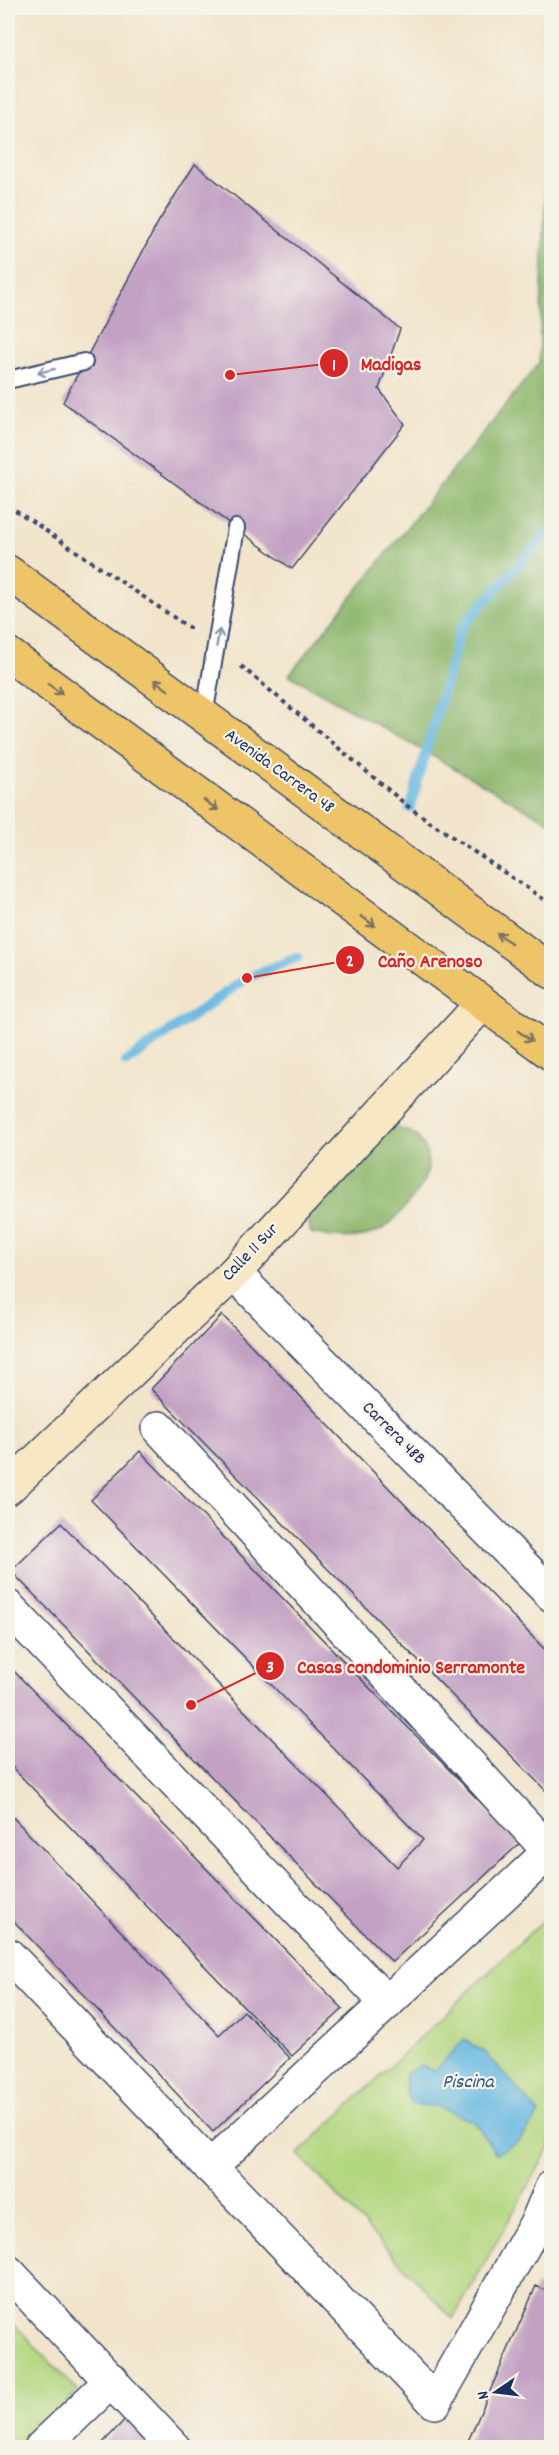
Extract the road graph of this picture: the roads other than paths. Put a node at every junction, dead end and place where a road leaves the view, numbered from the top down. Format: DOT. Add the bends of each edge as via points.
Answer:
graph roads {
  1 [pos="84,362"];
  2 [pos="8,380"];
  3 [pos="237,528"];
  4 [pos="8,572"];
  5 [pos="8,654"];
  6 [pos="204,716"];
  7 [pos="552,972"];
  8 [pos="482,1005"];
  9 [pos="552,1054"];
  10 [pos="234,1273"];
  11 [pos="159,1428"];
  12 [pos="8,1488"];
  13 [pos="552,1595"];
  14 [pos="8,1607"];
  15 [pos="550,1853"];
  16 [pos="8,1955"];
  17 [pos="387,2003"];
  18 [pos="210,2167"];
  19 [pos="552,2187"];
  20 [pos="544,2227"];
  21 [pos="8,2272"];
  22 [pos="112,2380"];
  23 [pos="41,2448"];
  24 [pos="174,2448"];
  1 -- 2 [label="lane, one-way"];
  6 -- 3 [label="lane, one-way"];
  6 -- 4 [label="main road, Avenida Carrera 48, one-way"];
  5 -- 8 [label="main road, one-way"];
  7 -- 6 [label="main road, Avenida Carrera 48, one-way"];
  8 -- 9 [label="main road, one-way"];
  8 -- 10 [label="street, Calle 11 Sur"];
  10 -- 12 [label="street, Calle 11 Sur"];
  10 -- 13 [label="street, Carrera 48B"];
  11 -- 15 [label="street"];
  14 -- 17 [label="street"];
  15 -- 17 [label="street"];
  16 -- 18 [label="street"];
  17 -- 18 [label="street"];
  18 -- 20 [label="street" via="435,2402"];
  19 -- 20 [label="street"];
  21 -- 22 [label="street"];
  22 -- 23 [label="street"];
  22 -- 24 [label="street"];
}
